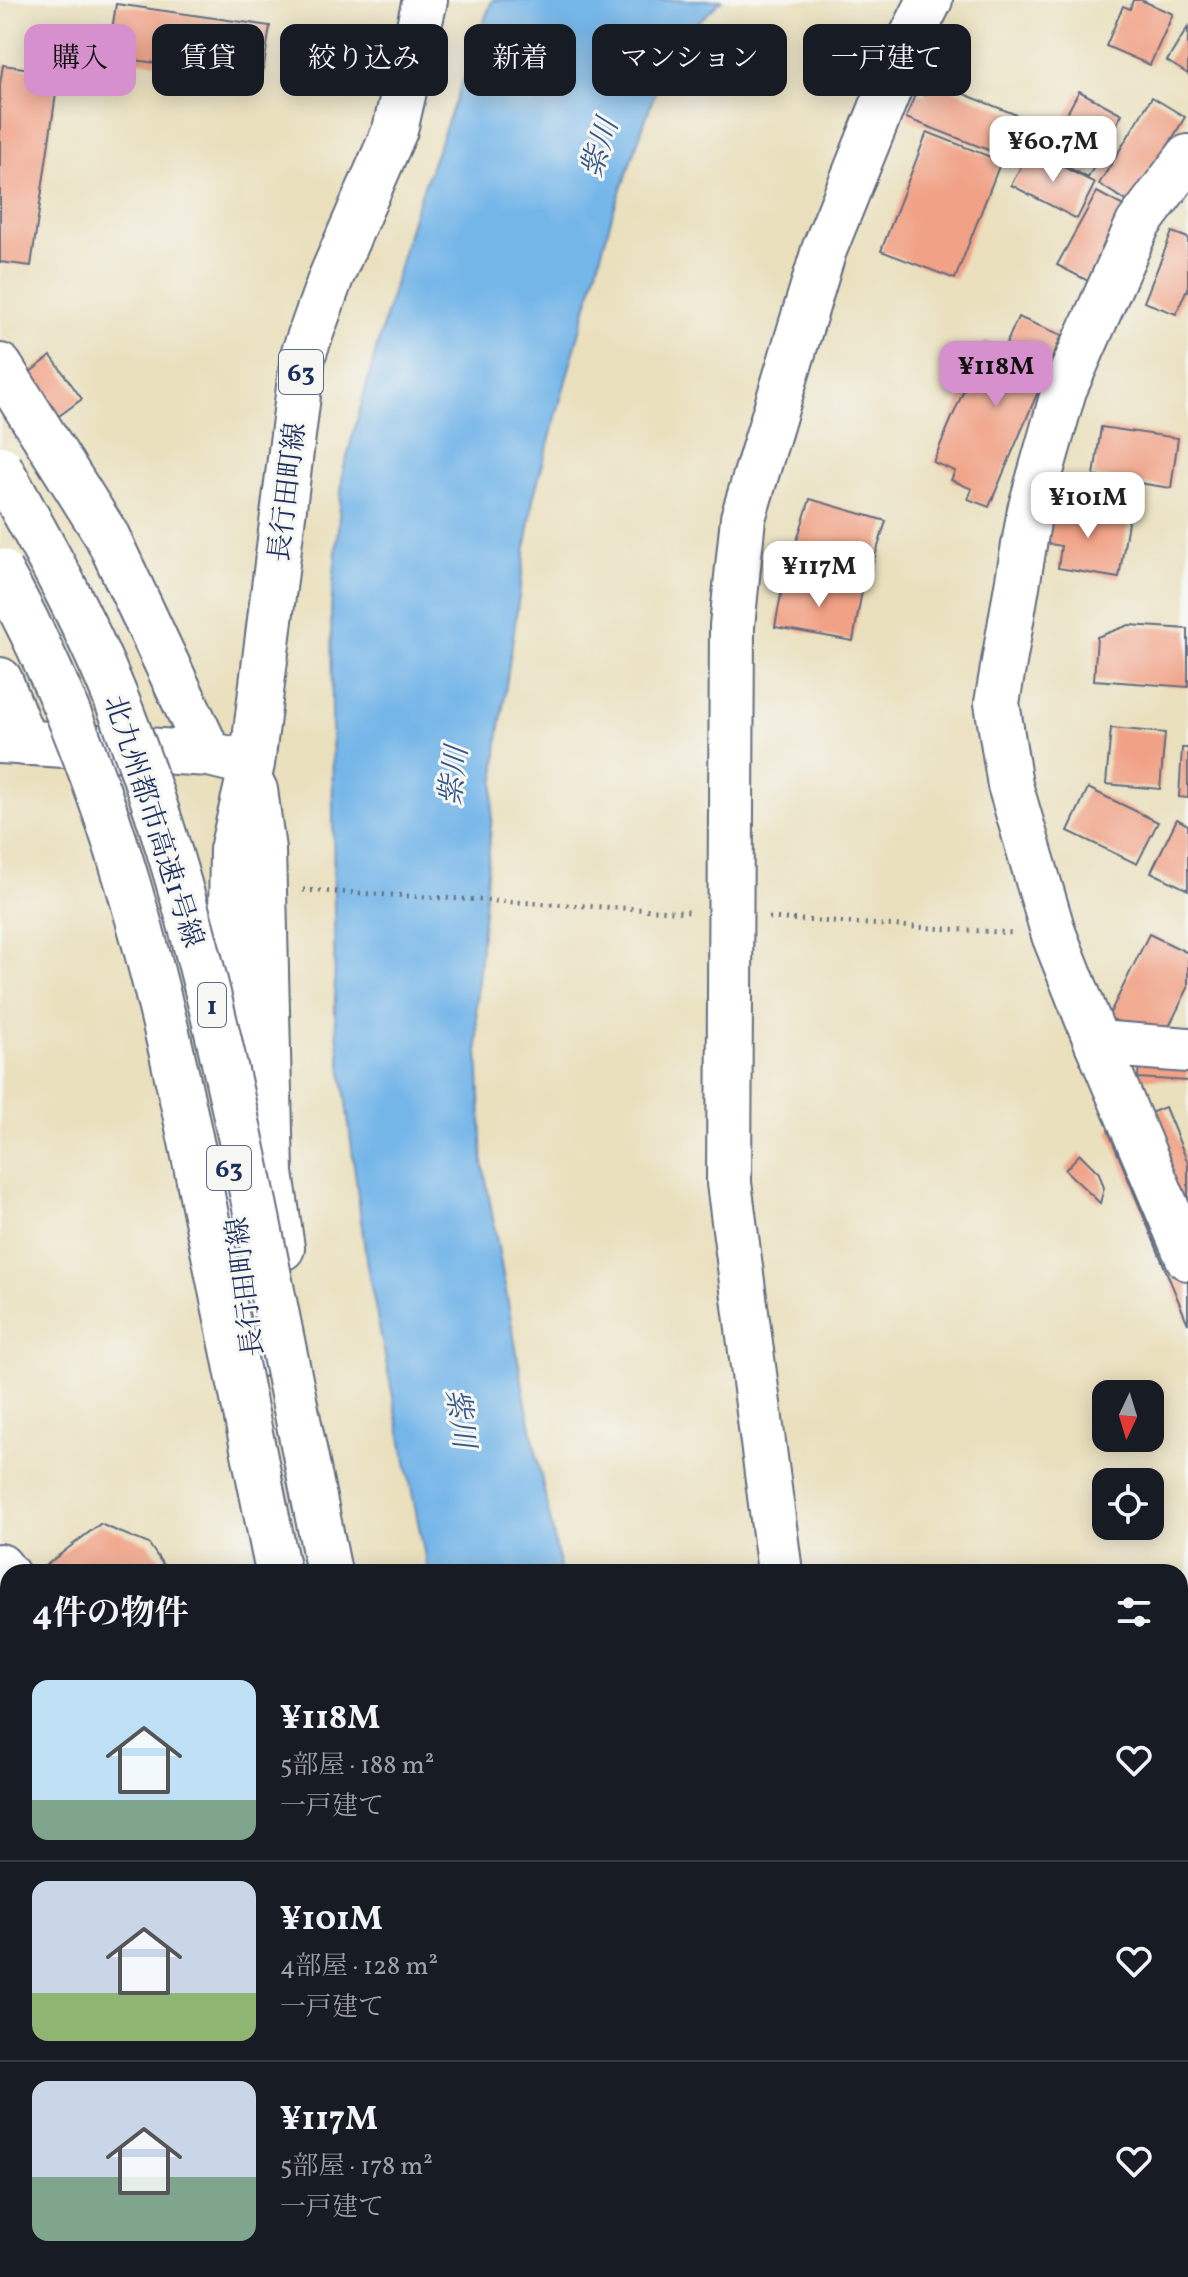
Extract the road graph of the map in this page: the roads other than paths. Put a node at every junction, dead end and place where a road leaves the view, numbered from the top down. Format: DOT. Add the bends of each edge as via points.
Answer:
graph roads {
  1 [pos="425,0"];
  2 [pos="930,0"];
  3 [pos="1188,157"];
  4 [pos="0,366"];
  5 [pos="0,468"];
  6 [pos="0,571"];
  7 [pos="0,680"];
  8 [pos="13,742"];
  9 [pos="209,754"];
  10 [pos="252,764"];
  11 [pos="1097,1043"];
  12 [pos="1188,1050"];
  13 [pos="1188,1258"];
  14 [pos="276,1564"];
  15 [pos="277,1564"];
  16 [pos="326,1564"];
  17 [pos="327,1564"];
  18 [pos="779,1564"];
  1 -- 10 [label="main road, 長行田町線 / 63" via="395,130 303,355"];
  2 -- 18 [label="main road" via="824,250 743,518 732,626 713,914 729,1183"];
  3 -- 11 [label="main road" via="1138,224 1064,390 1030,510 997,703 1010,785 1054,935"];
  4 -- 9 [label="main road" via="107,536"];
  5 -- 16 [label="main road, 北九州都市高速1号線 / 1, bridge" via="71,597 121,710 168,842 230,1083"];
  6 -- 14 [label="main road, 北九州都市高速1号線 / 1, bridge" via="74,729 119,852 154,973"];
  7 -- 8 [label="main road"];
  8 -- 9 [label="main road"];
  9 -- 10 [label="main road"];
  10 -- 15 [label="main road, 長行田町線 / 63" via="232,850 227,1148"];
  10 -- 17 [label="main road, 長行田町線 / 63" via="263,850 271,1173"];
  11 -- 12 [label="main road"];
  11 -- 13 [label="main road"];
}
